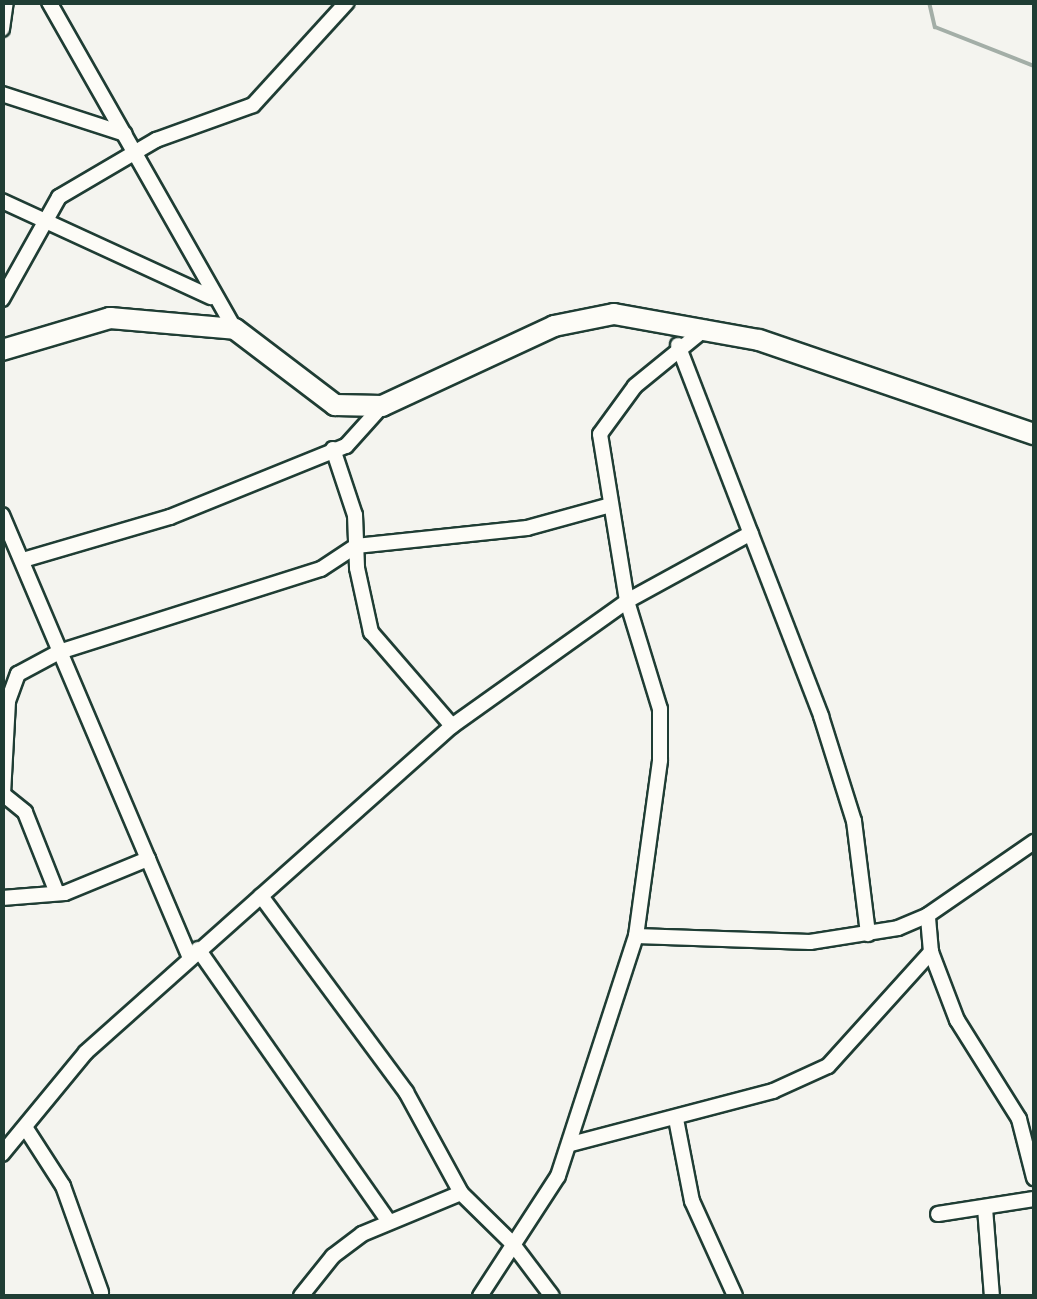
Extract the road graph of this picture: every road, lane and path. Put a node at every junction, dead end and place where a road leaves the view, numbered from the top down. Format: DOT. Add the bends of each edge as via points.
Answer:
graph roads {
  1 [pos="6,2"];
  2 [pos="49,2"];
  3 [pos="347,2"];
  4 [pos="2,29"];
  5 [pos="2,94"];
  6 [pos="125,134"];
  7 [pos="134,152"];
  8 [pos="2,201"];
  9 [pos="43,216"];
  10 [pos="212,297"];
  11 [pos="2,299"];
  12 [pos="709,326"];
  13 [pos="235,330"];
  14 [pos="678,345"];
  15 [pos="2,350"];
  16 [pos="382,406"];
  17 [pos="1034,434"];
  18 [pos="332,449"];
  19 [pos="607,506"];
  20 [pos="2,515"];
  21 [pos="750,533"];
  22 [pos="356,546"];
  23 [pos="23,560"];
  24 [pos="627,600"];
  25 [pos="60,652"];
  26 [pos="452,726"];
  27 [pos="3,735"];
  28 [pos="1034,842"];
  29 [pos="148,859"];
  30 [pos="57,893"];
  31 [pos="261,896"];
  32 [pos="2,898"];
  33 [pos="928,915"];
  34 [pos="868,934"];
  35 [pos="636,936"];
  36 [pos="193,952"];
  37 [pos="931,952"];
  38 [pos="676,1119"];
  39 [pos="25,1127"];
  40 [pos="571,1144"];
  41 [pos="2,1154"];
  42 [pos="1034,1178"];
  43 [pos="461,1193"];
  44 [pos="1034,1198"];
  45 [pos="986,1208"];
  46 [pos="938,1214"];
  47 [pos="389,1222"];
  48 [pos="512,1243"];
  49 [pos="100,1292"];
  50 [pos="301,1296"];
  51 [pos="480,1296"];
  52 [pos="552,1296"];
  53 [pos="735,1296"];
  54 [pos="992,1296"];
  1 -- 4 [label="street"];
  2 -- 6 [label="street"];
  3 -- 7 [label="street" via="252,105"];
  5 -- 6 [label="street"];
  6 -- 7 [label="street"];
  7 -- 9 [label="street" via="82,180"];
  7 -- 10 [label="street"];
  8 -- 9 [label="street"];
  9 -- 10 [label="street"];
  9 -- 11 [label="street"];
  10 -- 13 [label="street"];
  12 -- 14 [label="street"];
  12 -- 16 [label="street" via="614,314 583,317"];
  12 -- 17 [label="street"];
  13 -- 15 [label="street" via="110,318"];
  13 -- 16 [label="street" via="335,405"];
  14 -- 19 [label="street" via="634,386 600,434"];
  14 -- 21 [label="street"];
  16 -- 18 [label="street" via="346,446"];
  18 -- 22 [label="street" via="355,515"];
  18 -- 23 [label="street" via="170,517"];
  19 -- 22 [label="street" via="527,528"];
  19 -- 24 [label="street"];
  20 -- 23 [label="street"];
  21 -- 24 [label="street"];
  21 -- 34 [label="street" via="854,821"];
  22 -- 25 [label="street" via="321,569 237,600"];
  22 -- 26 [label="street" via="371,632"];
  23 -- 25 [label="street"];
  24 -- 26 [label="street"];
  24 -- 35 [label="street" via="660,709 660,760"];
  25 -- 27 [label="street" via="18,674"];
  25 -- 29 [label="street"];
  26 -- 31 [label="street"];
  27 -- 30 [label="street" via="2,794 25,812"];
  28 -- 33 [label="street" via="980,873"];
  29 -- 30 [label="street"];
  29 -- 36 [label="street"];
  30 -- 32 [label="street"];
  31 -- 36 [label="street"];
  31 -- 43 [label="street" via="406,1092"];
  33 -- 34 [label="street"];
  33 -- 37 [label="street"];
  34 -- 35 [label="street" via="810,942"];
  35 -- 40 [label="street"];
  36 -- 39 [label="street" via="86,1052"];
  36 -- 47 [label="street"];
  37 -- 38 [label="street" via="828,1066 772,1091"];
  37 -- 42 [label="street" via="957,1020 1019,1120"];
  38 -- 40 [label="street"];
  38 -- 53 [label="street" via="692,1200"];
  39 -- 41 [label="street"];
  39 -- 49 [label="street" via="69,1200"];
  40 -- 48 [label="street" via="558,1176"];
  43 -- 47 [label="street"];
  43 -- 48 [label="street"];
  44 -- 45 [label="street"];
  45 -- 46 [label="street"];
  45 -- 54 [label="street"];
  47 -- 50 [label="street" via="332,1256"];
  48 -- 51 [label="street"];
  48 -- 52 [label="street"];
}
